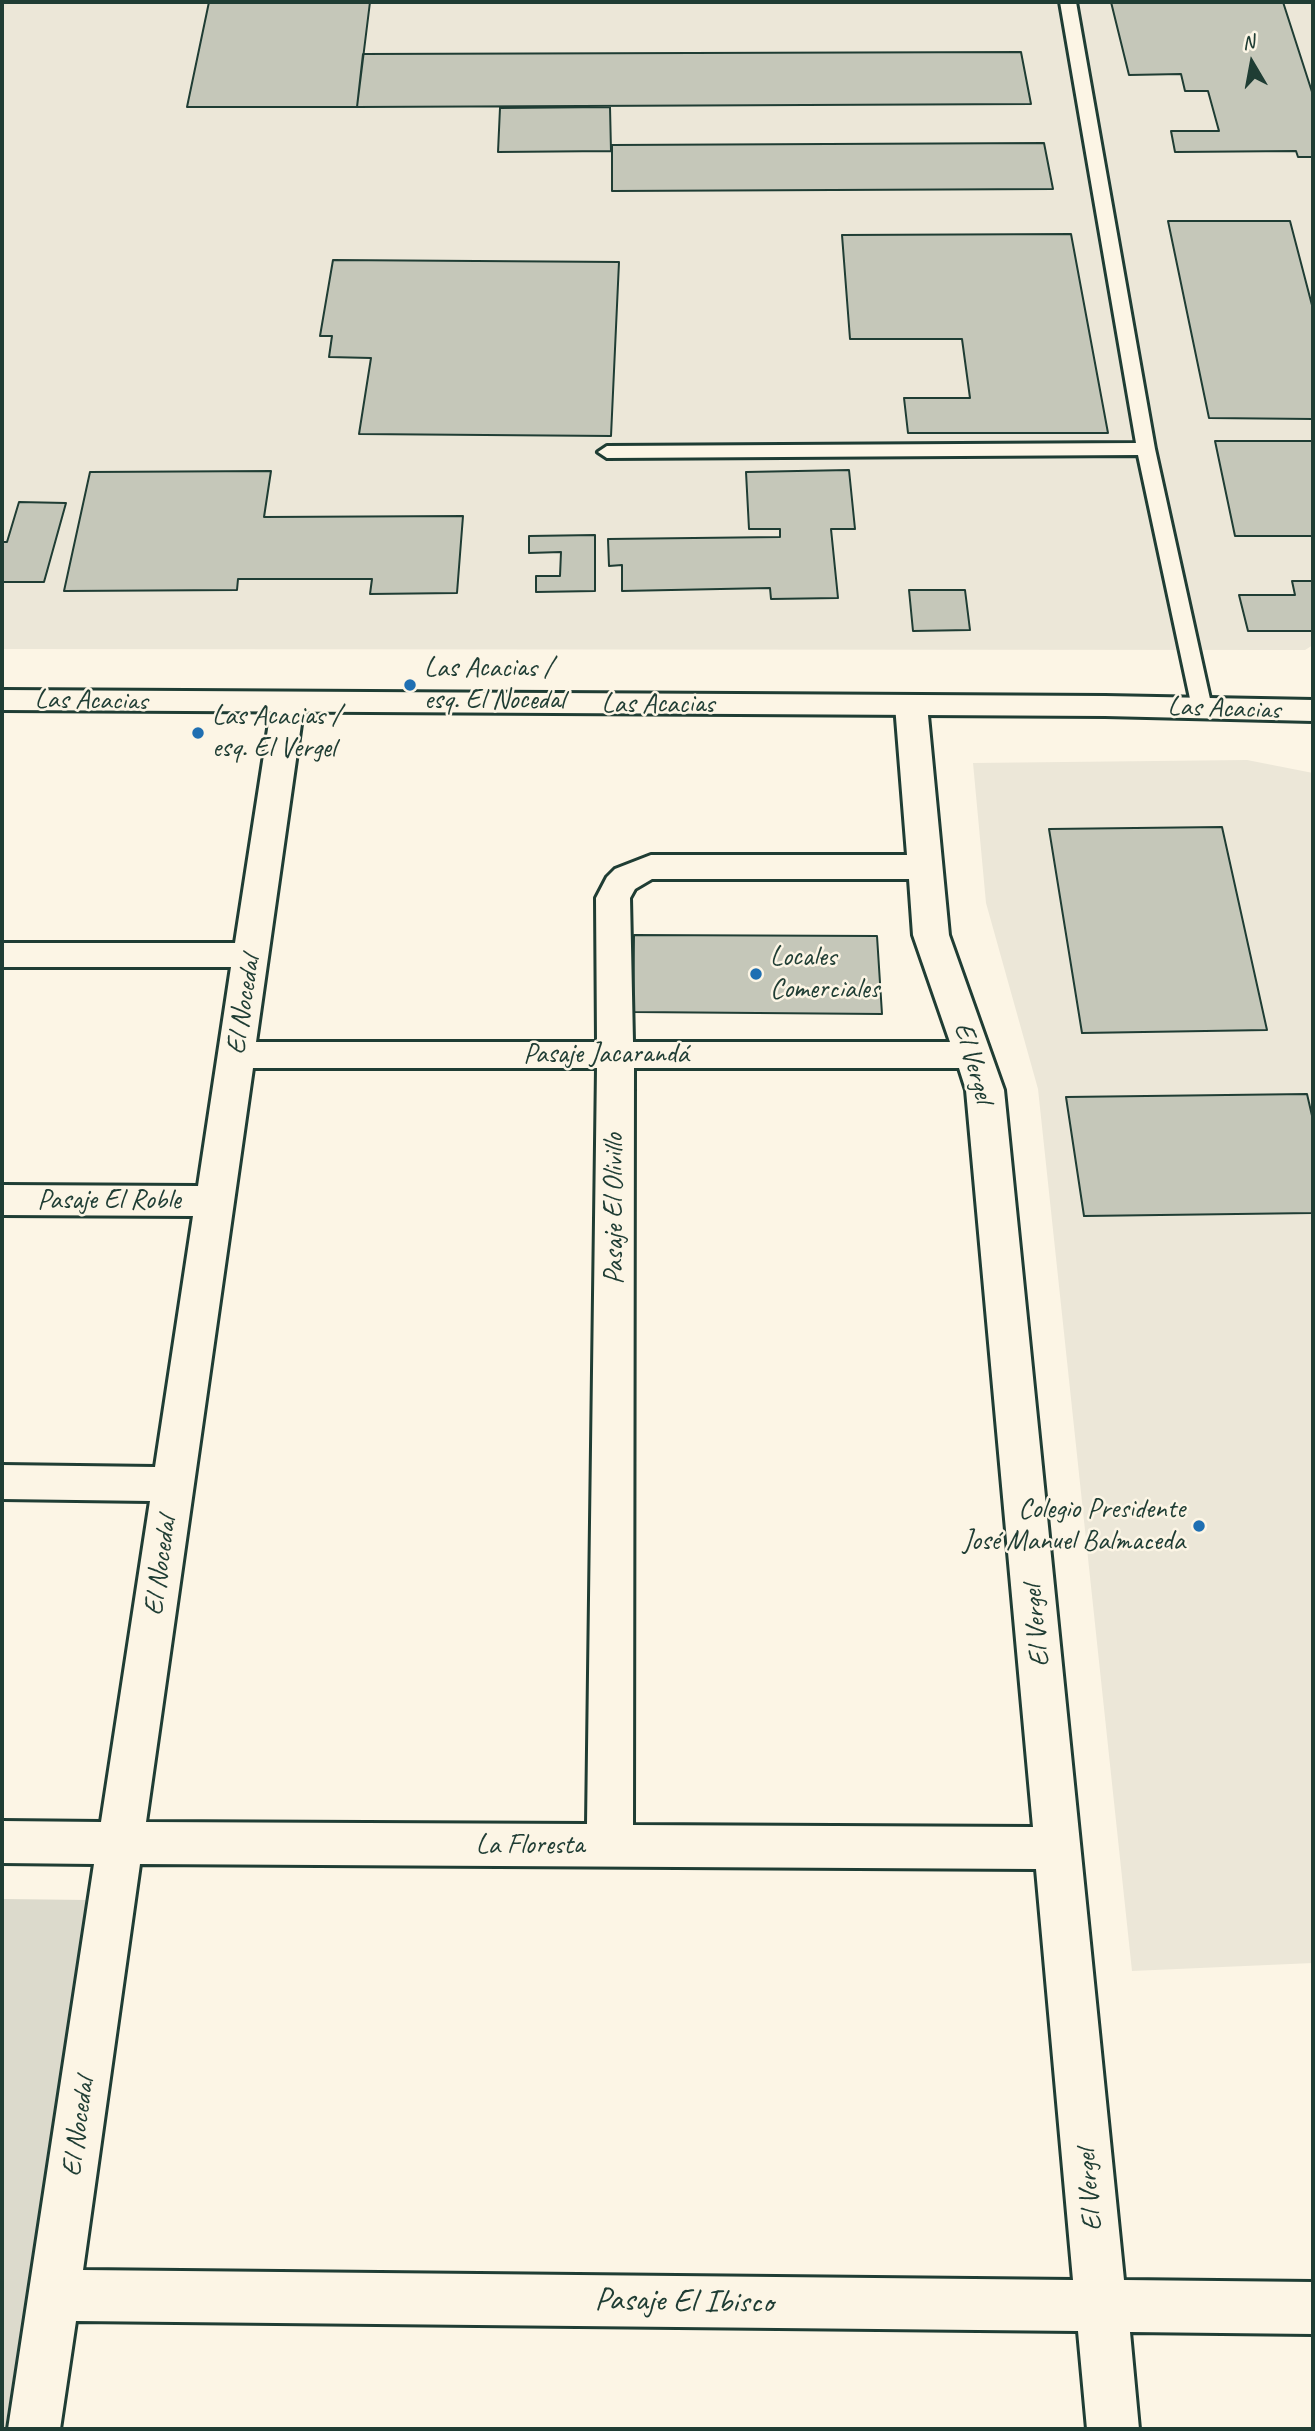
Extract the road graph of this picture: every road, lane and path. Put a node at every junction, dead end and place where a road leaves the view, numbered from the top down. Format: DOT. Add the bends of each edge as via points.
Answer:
graph roads {
  1 [pos="1068,2"];
  2 [pos="1146,449"];
  3 [pos="607,452"];
  4 [pos="1313,691"];
  5 [pos="2,700"];
  6 [pos="289,703"];
  7 [pos="911,705"];
  8 [pos="1202,708"];
  9 [pos="1269,711"];
  10 [pos="1313,711"];
  11 [pos="1313,724"];
  12 [pos="923,867"];
  13 [pos="2,955"];
  14 [pos="251,955"];
  15 [pos="236,1055"];
  16 [pos="614,1055"];
  17 [pos="975,1055"];
  18 [pos="2,1200"];
  19 [pos="216,1201"];
  20 [pos="2,1482"];
  21 [pos="173,1484"];
  22 [pos="2,1842"];
  23 [pos="121,1843"];
  24 [pos="610,1846"];
  25 [pos="1058,1848"];
  26 [pos="54,2295"];
  27 [pos="1101,2307"];
  28 [pos="1313,2308"];
  29 [pos="34,2429"];
  30 [pos="1113,2429"];
  1 -- 2 [label="lane"];
  2 -- 3 [label="lane"];
  2 -- 8 [label="lane"];
  4 -- 9 [label="street"];
  5 -- 6 [label="street, Las Acacias"];
  6 -- 7 [label="street, Las Acacias"];
  6 -- 14 [label="street, El Nocedal"];
  7 -- 8 [label="street, Las Acacias"];
  7 -- 12 [label="street, El Vergel"];
  8 -- 9 [label="street, Las Acacias"];
  9 -- 10 [label="street, Las Acacias"];
  9 -- 11 [label="street"];
  12 -- 16 [label="street, Pasaje El Olivillo" via="651,867 627,876 613,898"];
  12 -- 17 [label="street, El Vergel" via="931,935"];
  13 -- 14 [label="street"];
  14 -- 15 [label="street, El Nocedal"];
  15 -- 16 [label="street, Pasaje Jacarandá"];
  15 -- 19 [label="street, El Nocedal"];
  16 -- 17 [label="street, Pasaje Jacarandá"];
  16 -- 24 [label="street, Pasaje El Olivillo"];
  17 -- 25 [label="street, El Vergel" via="985,1090"];
  18 -- 19 [label="street, Pasaje El Roble"];
  19 -- 21 [label="street, El Nocedal"];
  20 -- 21 [label="street"];
  21 -- 23 [label="street, El Nocedal"];
  22 -- 23 [label="street, La Floresta"];
  23 -- 24 [label="street, La Floresta"];
  23 -- 26 [label="street, El Nocedal"];
  24 -- 25 [label="street, La Floresta"];
  25 -- 27 [label="street, El Vergel"];
  26 -- 27 [label="street, Pasaje El Ibisco"];
  26 -- 29 [label="street, El Nocedal"];
  27 -- 28 [label="street, Pasaje El Ibisco"];
  27 -- 30 [label="street, El Vergel"];
}
